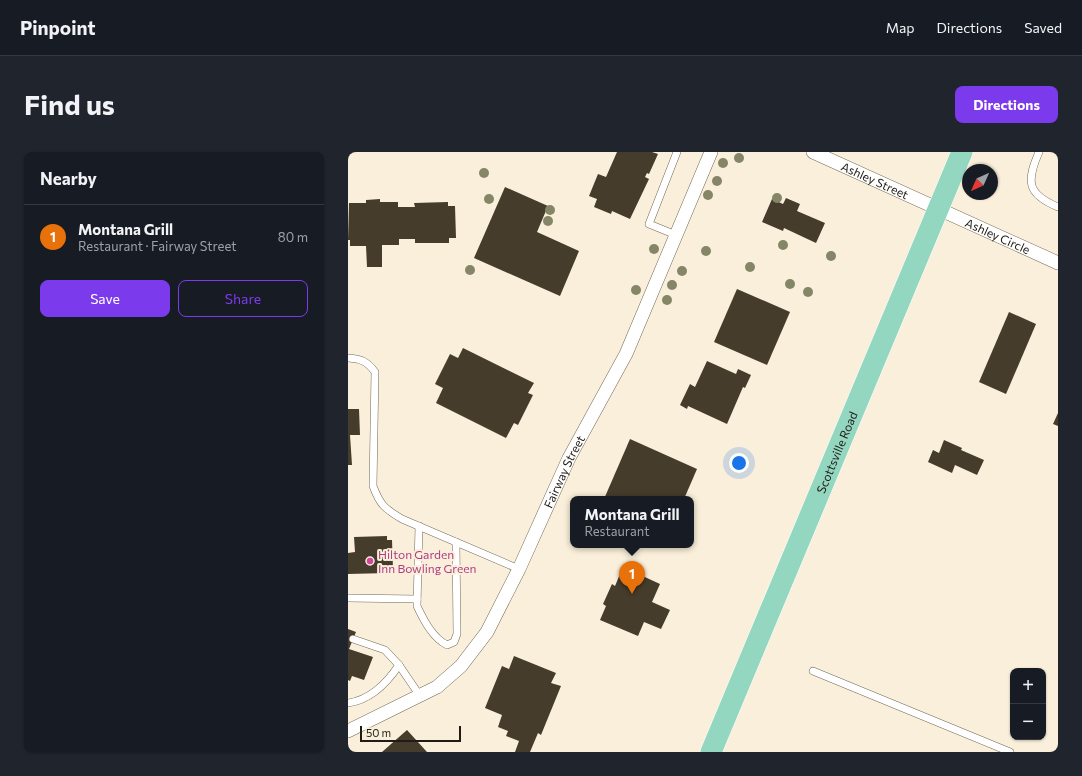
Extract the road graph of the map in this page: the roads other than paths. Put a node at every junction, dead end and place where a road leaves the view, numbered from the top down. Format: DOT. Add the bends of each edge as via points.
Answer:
graph roads {
  1 [pos="677,152"];
  2 [pos="711,152"];
  3 [pos="813,152"];
  4 [pos="962,152"];
  5 [pos="1039,152"];
  6 [pos="1058,207"];
  7 [pos="938,209"];
  8 [pos="676,235"];
  9 [pos="1058,263"];
  10 [pos="348,358"];
  11 [pos="419,526"];
  12 [pos="456,542"];
  13 [pos="519,569"];
  14 [pos="348,598"];
  15 [pos="417,599"];
  16 [pos="353,639"];
  17 [pos="399,665"];
  18 [pos="813,670"];
  19 [pos="420,696"];
  20 [pos="348,703"];
  21 [pos="348,731"];
  22 [pos="711,752"];
  23 [pos="1010,752"];
  1 -- 8 [label="lane" via="649,224"];
  2 -- 8 [label="street, Fairway Street"];
  3 -- 7 [label="street, Ashley Street"];
  4 -- 7 [label="main road, Scottsville Road"];
  5 -- 6 [label="lane" via="1031,169 1030,183 1038,196"];
  7 -- 9 [label="street, Ashley Circle"];
  7 -- 22 [label="main road, Scottsville Road"];
  8 -- 13 [label="street, Fairway Street" via="626,354 569,458"];
  10 -- 11 [label="lane" via="368,362 375,372 373,486 378,501 386,510"];
  11 -- 12 [label="lane"];
  11 -- 15 [label="lane"];
  12 -- 13 [label="lane"];
  12 -- 15 [label="lane" via="454,642 448,645 439,641 422,618"];
  13 -- 19 [label="street, Fairway Street" via="498,613 475,649 461,666 437,687"];
  14 -- 15 [label="lane"];
  16 -- 17 [label="lane" via="385,650"];
  17 -- 19 [label="lane"];
  17 -- 20 [label="lane" via="388,680 374,692 356,702"];
  18 -- 23 [label="lane"];
  19 -- 21 [label="street, Fairway Street"];
}
